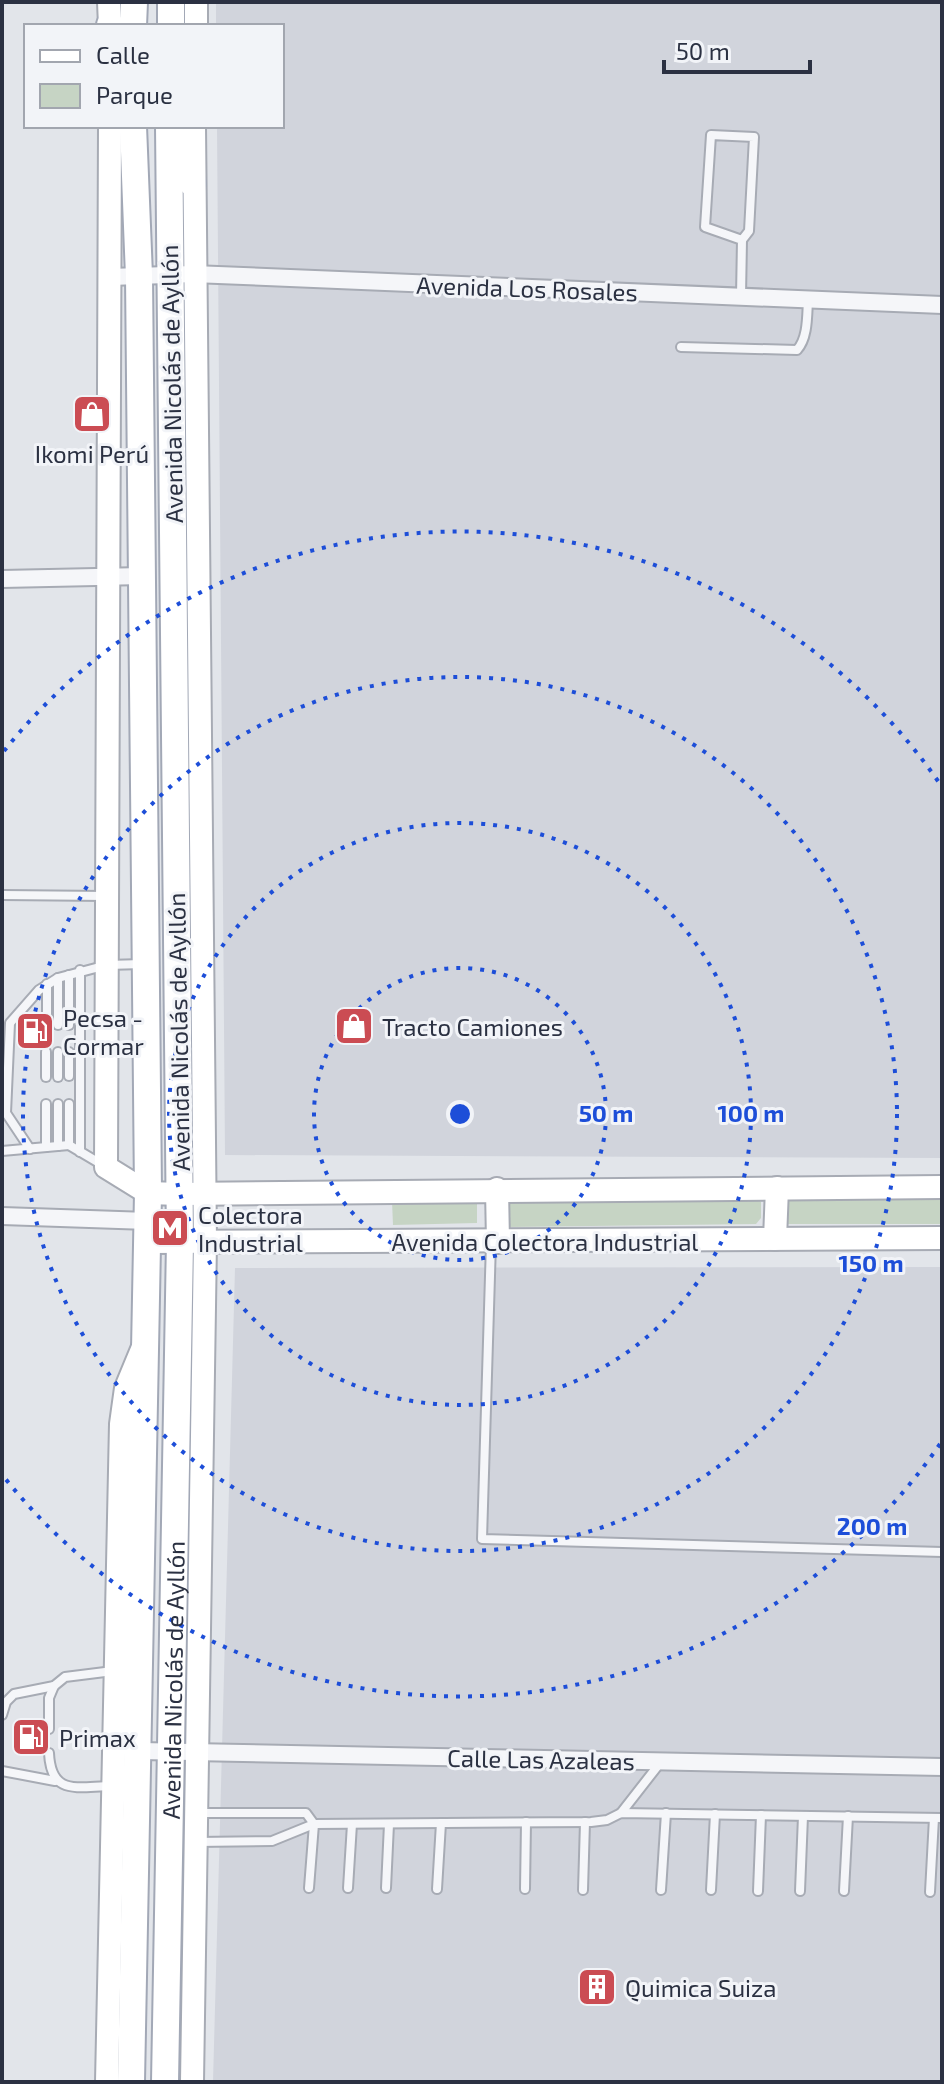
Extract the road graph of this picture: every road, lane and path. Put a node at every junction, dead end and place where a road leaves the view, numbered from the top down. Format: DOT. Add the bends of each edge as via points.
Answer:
graph roads {
  1 [pos="109,2"];
  2 [pos="134,2"];
  3 [pos="171,2"];
  4 [pos="196,2"];
  5 [pos="110,24"];
  6 [pos="133,24"];
  7 [pos="171,24"];
  8 [pos="196,24"];
  9 [pos="127,128"];
  10 [pos="127,128"];
  11 [pos="170,128"];
  12 [pos="171,128"];
  13 [pos="194,128"];
  14 [pos="192,183"];
  15 [pos="742,240"];
  16 [pos="182,275"];
  17 [pos="139,276"];
  18 [pos="111,277"];
  19 [pos="741,297"];
  20 [pos="808,300"];
  21 [pos="942,305"];
  22 [pos="681,347"];
  23 [pos="108,576"];
  24 [pos="143,576"];
  25 [pos="2,579"];
  26 [pos="2,895"];
  27 [pos="107,896"];
  28 [pos="147,964"];
  29 [pos="107,965"];
  30 [pos="177,967"];
  31 [pos="80,970"];
  32 [pos="69,975"];
  33 [pos="58,978"];
  34 [pos="47,984"];
  35 [pos="47,1025"];
  36 [pos="58,1025"];
  37 [pos="69,1025"];
  38 [pos="46,1052"];
  39 [pos="58,1052"];
  40 [pos="69,1052"];
  41 [pos="69,1076"];
  42 [pos="46,1077"];
  43 [pos="58,1077"];
  44 [pos="46,1104"];
  45 [pos="58,1104"];
  46 [pos="69,1104"];
  47 [pos="69,1145"];
  48 [pos="58,1146"];
  49 [pos="46,1147"];
  50 [pos="30,1149"];
  51 [pos="2,1151"];
  52 [pos="80,1152"];
  53 [pos="106,1167"];
  54 [pos="942,1187"];
  55 [pos="777,1188"];
  56 [pos="497,1189"];
  57 [pos="148,1193"];
  58 [pos="192,1193"];
  59 [pos="2,1216"];
  60 [pos="148,1232"];
  61 [pos="942,1238"];
  62 [pos="775,1239"];
  63 [pos="193,1242"];
  64 [pos="494,1242"];
  65 [pos="942,1552"];
  66 [pos="128,1670"];
  67 [pos="54,1686"];
  68 [pos="2,1715"];
  69 [pos="49,1729"];
  70 [pos="140,1751"];
  71 [pos="184,1752"];
  72 [pos="49,1753"];
  73 [pos="662,1761"];
  74 [pos="942,1767"];
  75 [pos="2,1771"];
  76 [pos="55,1781"];
  77 [pos="126,1786"];
  78 [pos="196,1813"];
  79 [pos="621,1813"];
  80 [pos="666,1813"];
  81 [pos="715,1814"];
  82 [pos="761,1815"];
  83 [pos="803,1816"];
  84 [pos="848,1816"];
  85 [pos="938,1818"];
  86 [pos="526,1822"];
  87 [pos="585,1822"];
  88 [pos="441,1823"];
  89 [pos="314,1824"];
  90 [pos="352,1824"];
  91 [pos="389,1824"];
  92 [pos="196,1842"];
  93 [pos="309,1888"];
  94 [pos="348,1888"];
  95 [pos="386,1888"];
  96 [pos="437,1889"];
  97 [pos="525,1889"];
  98 [pos="583,1890"];
  99 [pos="661,1890"];
  100 [pos="711,1890"];
  101 [pos="758,1891"];
  102 [pos="800,1891"];
  103 [pos="844,1891"];
  104 [pos="930,1892"];
  105 [pos="107,2082"];
  106 [pos="131,2082"];
  107 [pos="165,2082"];
  108 [pos="192,2082"];
  1 -- 5 [label="main road"];
  2 -- 6 [label="main road"];
  3 -- 7 [label="main road"];
  4 -- 8 [label="main road"];
  9 -- 17 [label="main road, Avenida Nicolás de Ayllón"];
  10 -- 18 [label="main road, Avenida Nicolás de Ayllón"];
  11 -- 16 [label="main road, Avenida Nicolás de Ayllón"];
  12 -- 14 [label="main road"];
  13 -- 14 [label="main road, Avenida Nicolás de Ayllón"];
  14 -- 16 [label="main road, Avenida Nicolás de Ayllón"];
  15 -- 15 [label="lane" via="749,231 754,137 711,135 705,227"];
  15 -- 19 [label="lane"];
  16 -- 17 [label="street, Avenida Los Rosales"];
  16 -- 19 [label="street, Avenida Los Rosales"];
  16 -- 30 [label="main road, Avenida Nicolás de Ayllón"];
  16 -- 58 [label="main road, Avenida Nicolás de Ayllón"];
  17 -- 18 [label="street, Avenida Los Rosales"];
  17 -- 24 [label="main road, Avenida Nicolás de Ayllón"];
  18 -- 23 [label="main road, Avenida Nicolás de Ayllón"];
  19 -- 20 [label="street, Avenida Los Rosales"];
  20 -- 21 [label="street, Avenida Los Rosales"];
  20 -- 22 [label="lane" via="802,346 789,353"];
  23 -- 24 [label="street"];
  23 -- 25 [label="street"];
  23 -- 27 [label="main road, Avenida Nicolás de Ayllón"];
  24 -- 28 [label="main road, Avenida Nicolás de Ayllón"];
  26 -- 27 [label="lane"];
  27 -- 29 [label="main road, Avenida Nicolás de Ayllón"];
  28 -- 29 [label="lane"];
  28 -- 30 [label="main road"];
  28 -- 57 [label="main road, Avenida Nicolás de Ayllón"];
  29 -- 31 [label="lane"];
  29 -- 53 [label="main road, Avenida Nicolás de Ayllón"];
  30 -- 58 [label="main road, Avenida Nicolás de Ayllón"];
  31 -- 32 [label="lane"];
  31 -- 52 [label="lane"];
  32 -- 33 [label="lane"];
  32 -- 37 [label="lane"];
  33 -- 34 [label="lane"];
  33 -- 36 [label="lane"];
  34 -- 35 [label="lane"];
  34 -- 50 [label="lane" via="8,1030 6,1113"];
  38 -- 42 [label="lane"];
  39 -- 43 [label="lane"];
  40 -- 41 [label="lane"];
  44 -- 49 [label="lane"];
  45 -- 48 [label="lane"];
  46 -- 47 [label="lane"];
  47 -- 48 [label="lane"];
  47 -- 52 [label="lane"];
  48 -- 49 [label="lane"];
  49 -- 50 [label="lane"];
  50 -- 51 [label="lane"];
  52 -- 53 [label="lane"];
  53 -- 57 [label="main road, Avenida Nicolás de Ayllón"];
  54 -- 55 [label="main road"];
  55 -- 56 [label="main road"];
  55 -- 62 [label="main road"];
  56 -- 58 [label="main road"];
  56 -- 64 [label="main road"];
  57 -- 58 [label="main road"];
  57 -- 60 [label="main road, Avenida Nicolás de Ayllón"];
  58 -- 63 [label="main road, Avenida Nicolás de Ayllón"];
  59 -- 60 [label="street"];
  60 -- 63 [label="main road, Avenida Colectora Industrial"];
  60 -- 66 [label="main road, Avenida Nicolás de Ayllón"];
  61 -- 62 [label="main road, Avenida Colectora Industrial"];
  62 -- 64 [label="main road, Avenida Colectora Industrial"];
  63 -- 64 [label="main road, Avenida Colectora Industrial"];
  63 -- 71 [label="main road, Avenida Nicolás de Ayllón"];
  64 -- 65 [label="lane" via="482,1539"];
  66 -- 67 [label="lane" via="65,1677"];
  66 -- 70 [label="main road, Avenida Nicolás de Ayllón"];
  66 -- 77 [label="main road"];
  67 -- 68 [label="lane" via="14,1694"];
  67 -- 69 [label="lane"];
  70 -- 71 [label="street, Calle Las Azaleas"];
  70 -- 77 [label="main road, Avenida Nicolás de Ayllón"];
  71 -- 73 [label="street, Calle Las Azaleas"];
  71 -- 78 [label="main road, Avenida Nicolás de Ayllón"];
  71 -- 107 [label="main road, Avenida Nicolás de Ayllón"];
  72 -- 76 [label="lane"];
  73 -- 74 [label="street, Calle Las Azaleas"];
  73 -- 79 [label="lane"];
  75 -- 76 [label="lane"];
  76 -- 77 [label="lane" via="64,1786"];
  77 -- 105 [label="main road"];
  77 -- 106 [label="main road, Avenida Nicolás de Ayllón"];
  78 -- 89 [label="lane" via="306,1813"];
  78 -- 92 [label="main road, Avenida Nicolás de Ayllón"];
  79 -- 80 [label="lane"];
  79 -- 87 [label="lane"];
  80 -- 81 [label="lane"];
  80 -- 99 [label="lane"];
  81 -- 82 [label="lane"];
  81 -- 100 [label="lane"];
  82 -- 83 [label="lane"];
  82 -- 101 [label="lane"];
  83 -- 84 [label="lane"];
  83 -- 102 [label="lane"];
  84 -- 85 [label="lane"];
  84 -- 103 [label="lane"];
  85 -- 104 [label="lane"];
  86 -- 87 [label="lane"];
  86 -- 88 [label="lane"];
  86 -- 97 [label="lane"];
  87 -- 98 [label="lane"];
  88 -- 91 [label="lane"];
  88 -- 96 [label="lane"];
  89 -- 90 [label="lane"];
  89 -- 92 [label="lane" via="272,1841"];
  89 -- 93 [label="lane"];
  90 -- 91 [label="lane"];
  90 -- 94 [label="lane"];
  91 -- 95 [label="lane"];
  92 -- 108 [label="main road, Avenida Nicolás de Ayllón"];
}
